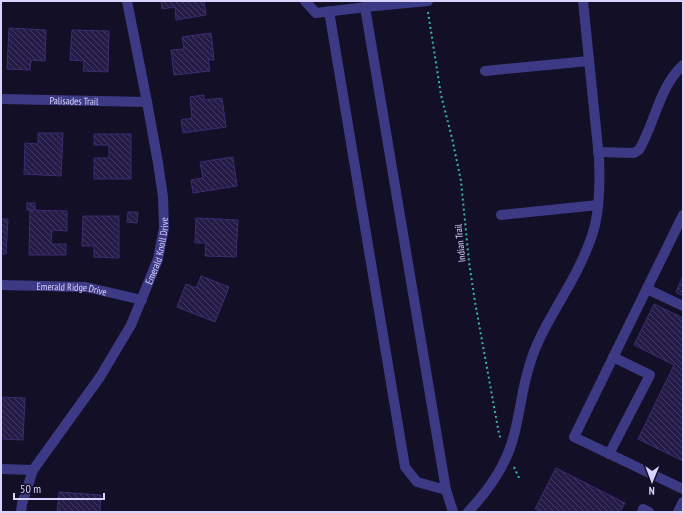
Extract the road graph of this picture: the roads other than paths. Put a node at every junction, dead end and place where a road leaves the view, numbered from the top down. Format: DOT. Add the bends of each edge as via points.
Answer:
graph roads {
  1 [pos="127,1"];
  2 [pos="304,1"];
  3 [pos="427,1"];
  4 [pos="583,1"];
  5 [pos="371,5"];
  6 [pos="329,12"];
  7 [pos="589,61"];
  8 [pos="683,65"];
  9 [pos="485,71"];
  10 [pos="1,99"];
  11 [pos="148,102"];
  12 [pos="598,152"];
  13 [pos="598,205"];
  14 [pos="501,215"];
  15 [pos="683,215"];
  16 [pos="1,285"];
  17 [pos="647,289"];
  18 [pos="142,300"];
  19 [pos="683,306"];
  20 [pos="613,357"];
  21 [pos="609,454"];
  22 [pos="1,469"];
  23 [pos="33,470"];
  24 [pos="683,489"];
  25 [pos="446,490"];
  26 [pos="683,502"];
  27 [pos="21,512"];
  28 [pos="453,512"];
  29 [pos="468,512"];
  30 [pos="642,512"];
  31 [pos="649,512"];
  32 [pos="678,512"];
  1 -- 11 [label="street, Emerald Knoll Drive"];
  2 -- 6 [label="street" via="316,13"];
  3 -- 5 [label="street"];
  4 -- 7 [label="street"];
  5 -- 6 [label="street"];
  5 -- 25 [label="street"];
  6 -- 25 [label="street" via="405,468 417,482"];
  7 -- 9 [label="street"];
  7 -- 12 [label="street"];
  8 -- 12 [label="street" via="668,85 639,150 634,153"];
  10 -- 11 [label="street, Palisades Trail"];
  11 -- 18 [label="street, Emerald Knoll Drive" via="163,197 164,228 158,259"];
  12 -- 13 [label="street"];
  13 -- 14 [label="street"];
  13 -- 29 [label="street" via="595,224 585,252 542,332 528,367 514,437 503,464 484,496"];
  15 -- 17 [label="street"];
  16 -- 18 [label="street, Emerald Ridge Drive" via="86,287"];
  17 -- 19 [label="street"];
  17 -- 20 [label="street"];
  18 -- 23 [label="street, Emerald Knoll Drive" via="131,325 100,377"];
  20 -- 21 [label="street" via="574,437"];
  20 -- 21 [label="street" via="650,375"];
  21 -- 24 [label="street"];
  22 -- 23 [label="street"];
  23 -- 27 [label="street, Emerald Knoll Drive"];
  25 -- 28 [label="street"];
  26 -- 32 [label="street"];
  30 -- 31 [label="street" via="643,509"];
}
